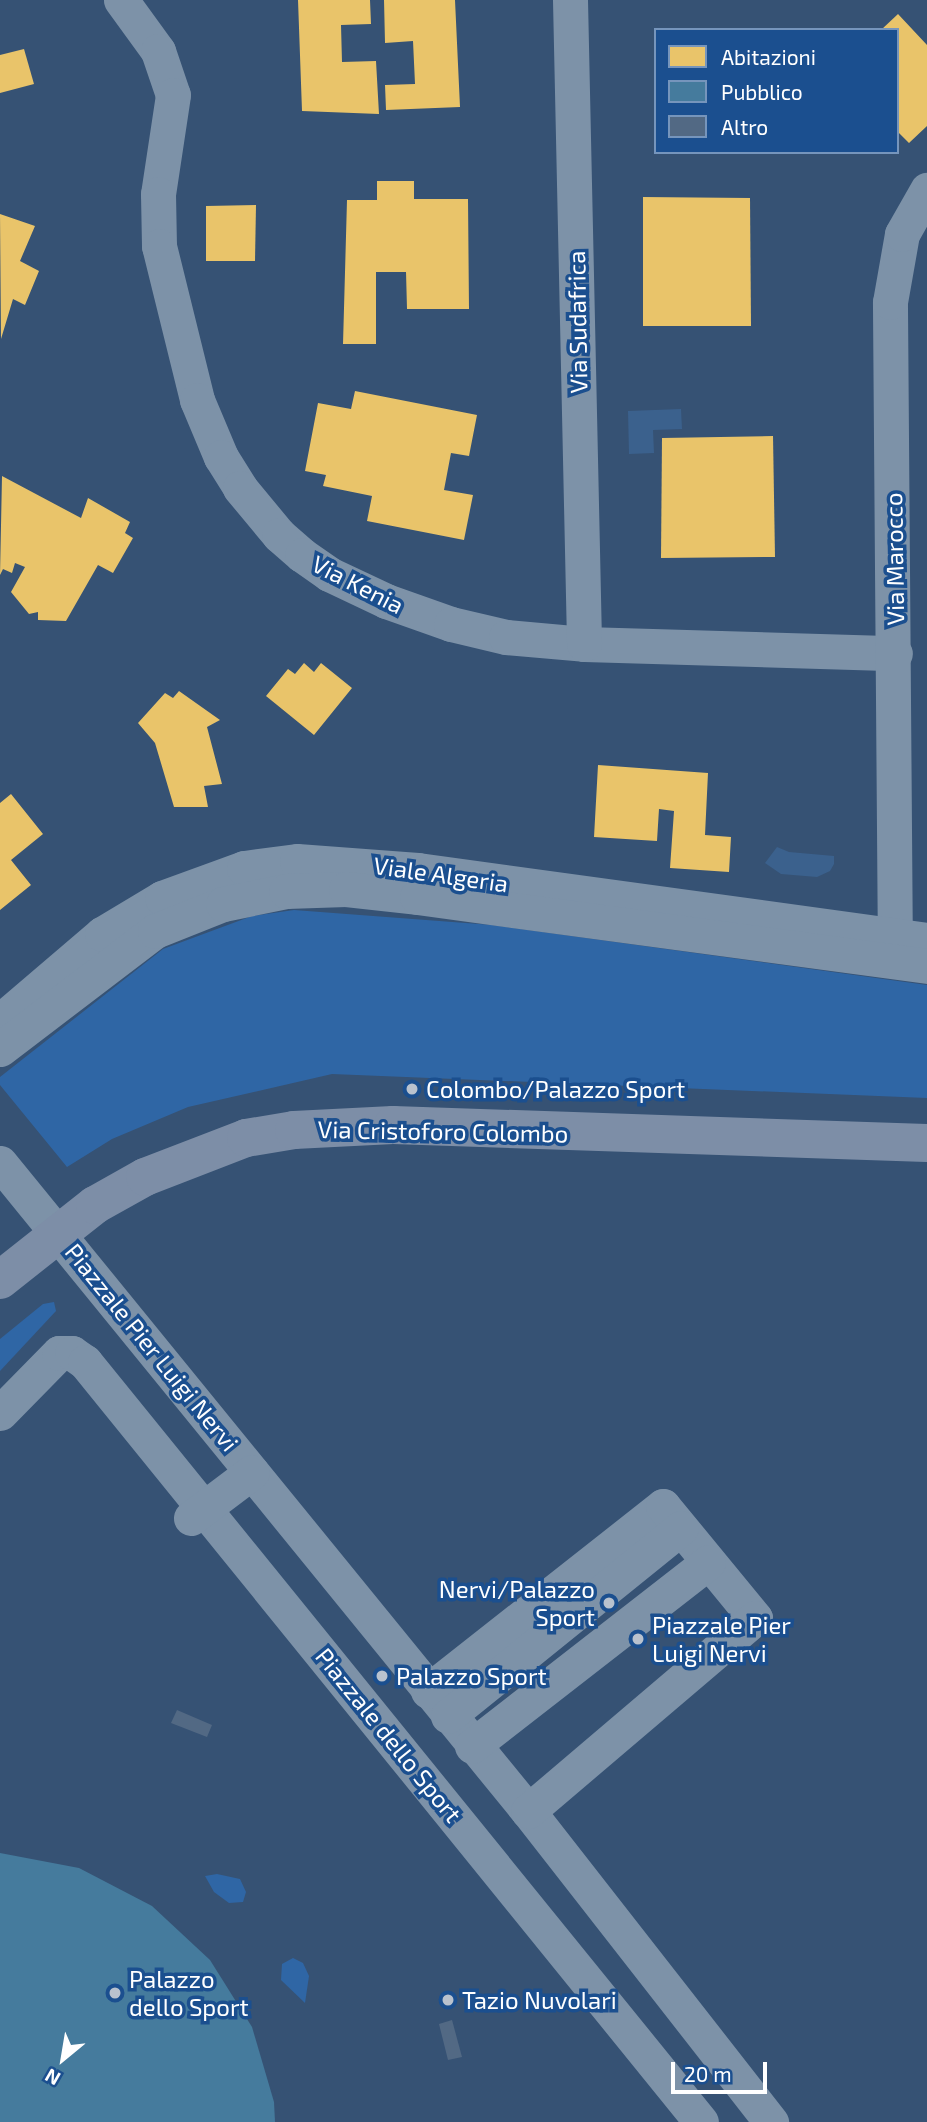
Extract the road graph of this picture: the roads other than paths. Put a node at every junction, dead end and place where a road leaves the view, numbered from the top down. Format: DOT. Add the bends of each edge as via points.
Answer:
graph roads {
  1 [pos="121,0"];
  2 [pos="570,0"];
  3 [pos="927,190"];
  4 [pos="584,644"];
  5 [pos="895,653"];
  6 [pos="911,951"];
  7 [pos="0,1021"];
  8 [pos="0,1049"];
  9 [pos="927,1143"];
  10 [pos="0,1163"];
  11 [pos="60,1233"];
  12 [pos="0,1280"];
  13 [pos="0,1413"];
  14 [pos="252,1472"];
  15 [pos="197,1513"];
  16 [pos="708,1562"];
  17 [pos="438,1704"];
  18 [pos="472,1746"];
  19 [pos="528,1811"];
  20 [pos="649,1968"];
  21 [pos="615,2026"];
  22 [pos="701,2122"];
  23 [pos="771,2122"];
  1 -- 4 [label="street, Via Kenia" via="158,51 173,95 158,208 159,246 169,298 204,419 221,457 254,506 302,555 362,591 486,633"];
  2 -- 4 [label="street, Via Sudafrica"];
  3 -- 5 [label="street, Via Marocco" via="902,234 891,284"];
  4 -- 5 [label="street, Via Kenia"];
  5 -- 6 [label="street, Via Marocco"];
  6 -- 7 [label="street, Viale Algeria" via="418,870 296,861 244,868 163,898 102,934"];
  6 -- 8 [label="street, Viale Algeria" via="346,890 286,891 223,904 155,931"];
  9 -- 11 [label="main road, Via Cristoforo Colombo" via="393,1125 294,1130 246,1138 154,1172 95,1205"];
  10 -- 11 [label="street, Piazzale Pier Luigi Nervi"];
  11 -- 12 [label="main road, Via Cristoforo Colombo"];
  11 -- 14 [label="street, Piazzale Pier Luigi Nervi"];
  13 -- 15 [label="street, Piazzale dello Sport" via="50,1359 72,1353 96,1374"];
  14 -- 15 [label="street"];
  14 -- 17 [label="street, Piazzale Pier Luigi Nervi"];
  15 -- 21 [label="street, Piazzale dello Sport"];
  16 -- 17 [label="street" via="663,1506"];
  16 -- 18 [label="street"];
  16 -- 19 [label="street" via="755,1618"];
  17 -- 18 [label="street, Piazzale Pier Luigi Nervi"];
  18 -- 19 [label="street, Piazzale Pier Luigi Nervi"];
  19 -- 20 [label="street, Piazzale Pier Luigi Nervi"];
  20 -- 21 [label="street"];
  20 -- 23 [label="street, Piazzale Pier Luigi Nervi"];
  21 -- 22 [label="street, Piazzale dello Sport"];
}
